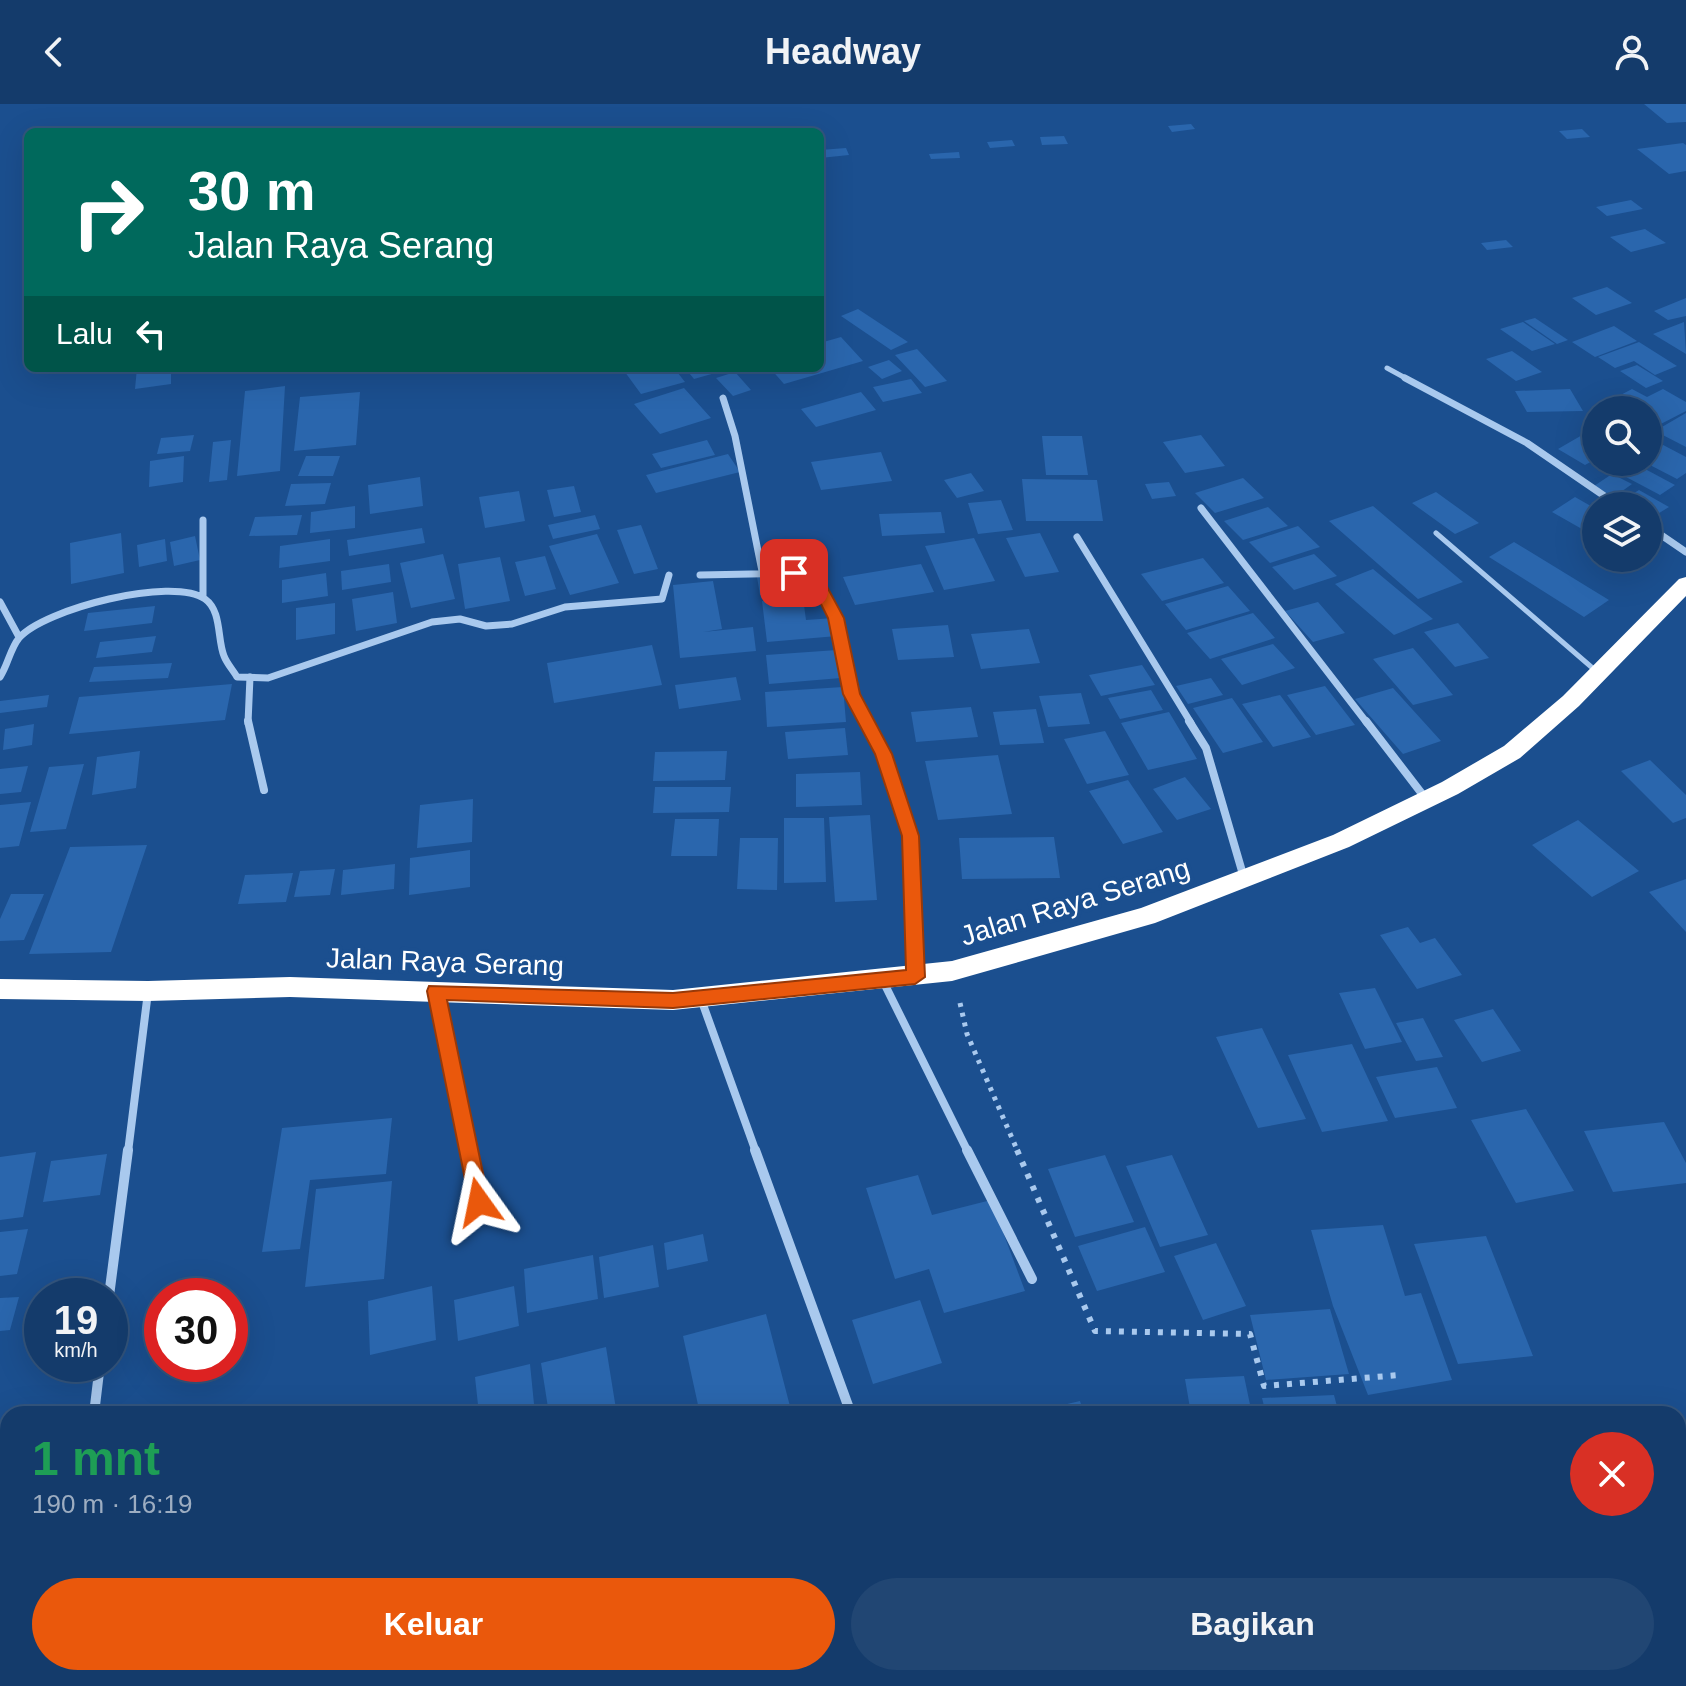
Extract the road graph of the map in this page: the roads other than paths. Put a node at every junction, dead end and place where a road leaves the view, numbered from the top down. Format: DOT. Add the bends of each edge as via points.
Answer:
graph roads {
  1 [pos="1387,368"];
  2 [pos="723,398"];
  3 [pos="1599,492"];
  4 [pos="1201,508"];
  5 [pos="203,520"];
  6 [pos="1436,533"];
  7 [pos="1662,536"];
  8 [pos="1077,537"];
  9 [pos="1686,552"];
  10 [pos="762,571"];
  11 [pos="669,575"];
  12 [pos="700,575"];
  13 [pos="1686,584"];
  14 [pos="203,596"];
  15 [pos="0,602"];
  16 [pos="19,637"];
  17 [pos="1599,674"];
  18 [pos="0,677"];
  19 [pos="250,677"];
  20 [pos="264,790"];
  21 [pos="1427,800"];
  22 [pos="1244,879"];
  23 [pos="915,977"];
  24 [pos="882,979"];
  25 [pos="0,989"];
  26 [pos="148,991"];
  27 [pos="436,991"];
  28 [pos="701,999"];
  29 [pos="479,1202"];
  30 [pos="111,1278"];
  31 [pos="1032,1279"];
  32 [pos="98,1382"];
  33 [pos="95,1406"];
  34 [pos="848,1406"];
  1 -- 3 [label="street" via="1527,443"];
  2 -- 10 [label="street"];
  4 -- 21 [label="street"];
  5 -- 14 [label="street"];
  6 -- 17 [label="lane"];
  7 -- 9 [label="street"];
  8 -- 22 [label="street" via="1206,748"];
  10 -- 12 [label="street"];
  10 -- 23 [label="street" via="794,573 820,586 836,618 852,694 884,754 910,836"];
  11 -- 19 [label="street" via="662,599 565,607 512,624 432,622 268,678"];
  13 -- 17 [label="highway, Jalan Raya Serang"];
  14 -- 16 [label="street" via="182,591 119,597 50,618"];
  14 -- 19 [label="street" via="217,611 223,655 237,677"];
  15 -- 16 [label="street"];
  16 -- 18 [label="street"];
  17 -- 21 [label="highway, Jalan Raya Serang" via="1512,752"];
  19 -- 20 [label="street" via="248,721"];
  21 -- 22 [label="highway, Jalan Raya Serang"];
  22 -- 23 [label="highway, Jalan Raya Serang" via="1146,916"];
  23 -- 24 [label="highway, Jalan Raya Serang"];
  24 -- 28 [label="highway, Jalan Raya Serang"];
  24 -- 31 [label="street"];
  25 -- 26 [label="highway, Jalan Raya Serang"];
  26 -- 27 [label="highway, Jalan Raya Serang"];
  26 -- 30 [label="street"];
  27 -- 28 [label="highway, Jalan Raya Serang"];
  27 -- 29 [label="street"];
  28 -- 34 [label="street"];
  32 -- 33 [label="street"];
}
